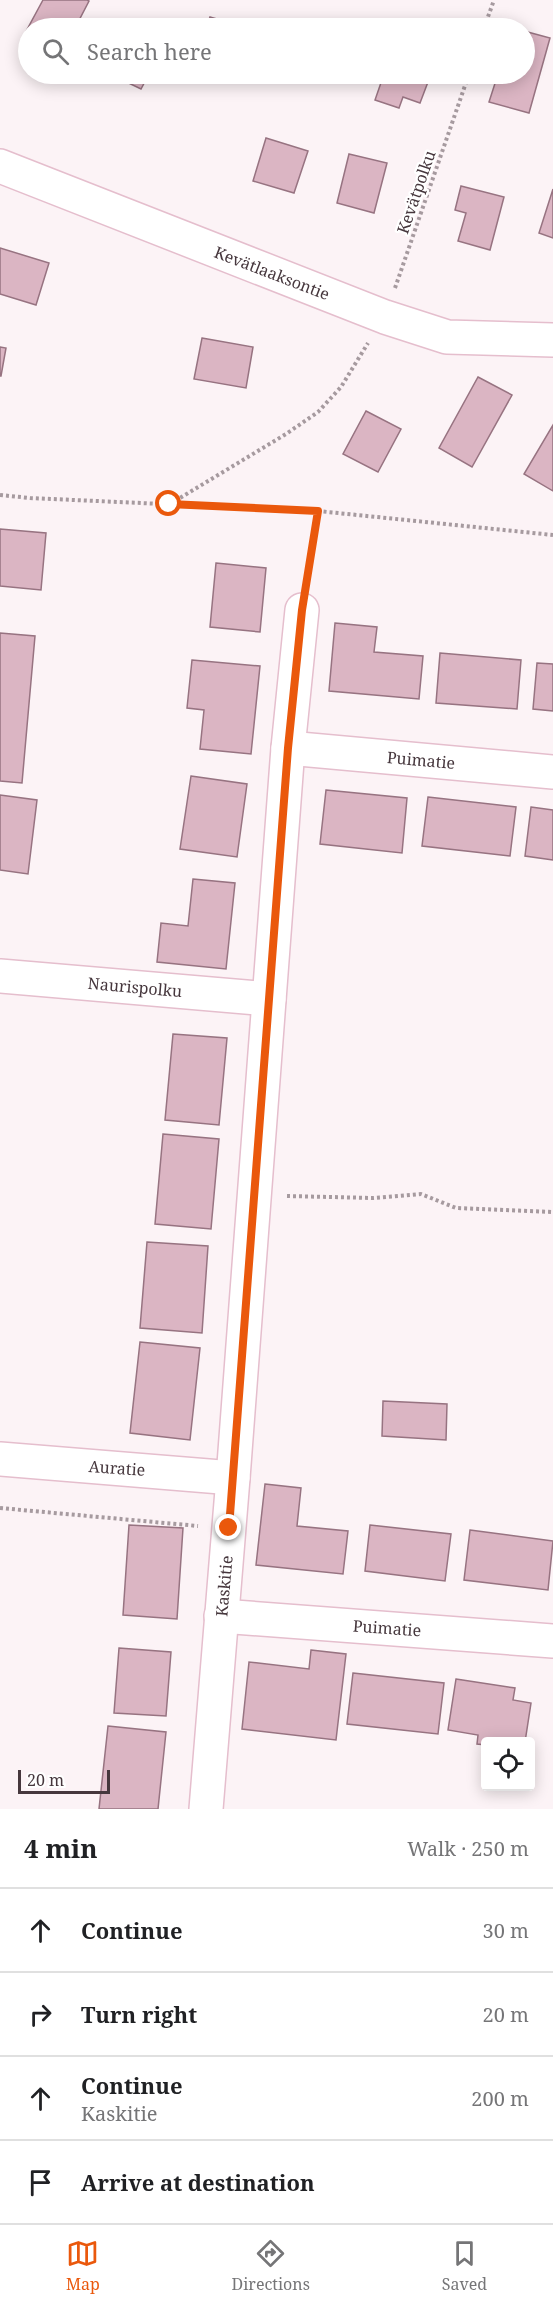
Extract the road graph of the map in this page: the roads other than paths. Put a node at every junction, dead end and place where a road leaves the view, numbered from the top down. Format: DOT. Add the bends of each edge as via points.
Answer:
graph roads {
  1 [pos="0,166"];
  2 [pos="553,340"];
  3 [pos="302,610"];
  4 [pos="288,748"];
  5 [pos="553,772"];
  6 [pos="0,976"];
  7 [pos="269,999"];
  8 [pos="0,1459"];
  9 [pos="233,1478"];
  10 [pos="221,1616"];
  11 [pos="553,1641"];
  12 [pos="206,1809"];
  1 -- 2 [label="street, Kevätlaaksontie" via="385,317 447,337"];
  3 -- 4 [label="street, Kaskitie"];
  4 -- 5 [label="street, Puimatie"];
  4 -- 7 [label="street, Kaskitie"];
  6 -- 7 [label="street, Naurispolku"];
  7 -- 9 [label="street, Kaskitie"];
  8 -- 9 [label="street, Auratie"];
  9 -- 10 [label="street, Kaskitie"];
  10 -- 11 [label="street, Puimatie"];
  10 -- 12 [label="street, Kaskitie"];
}
